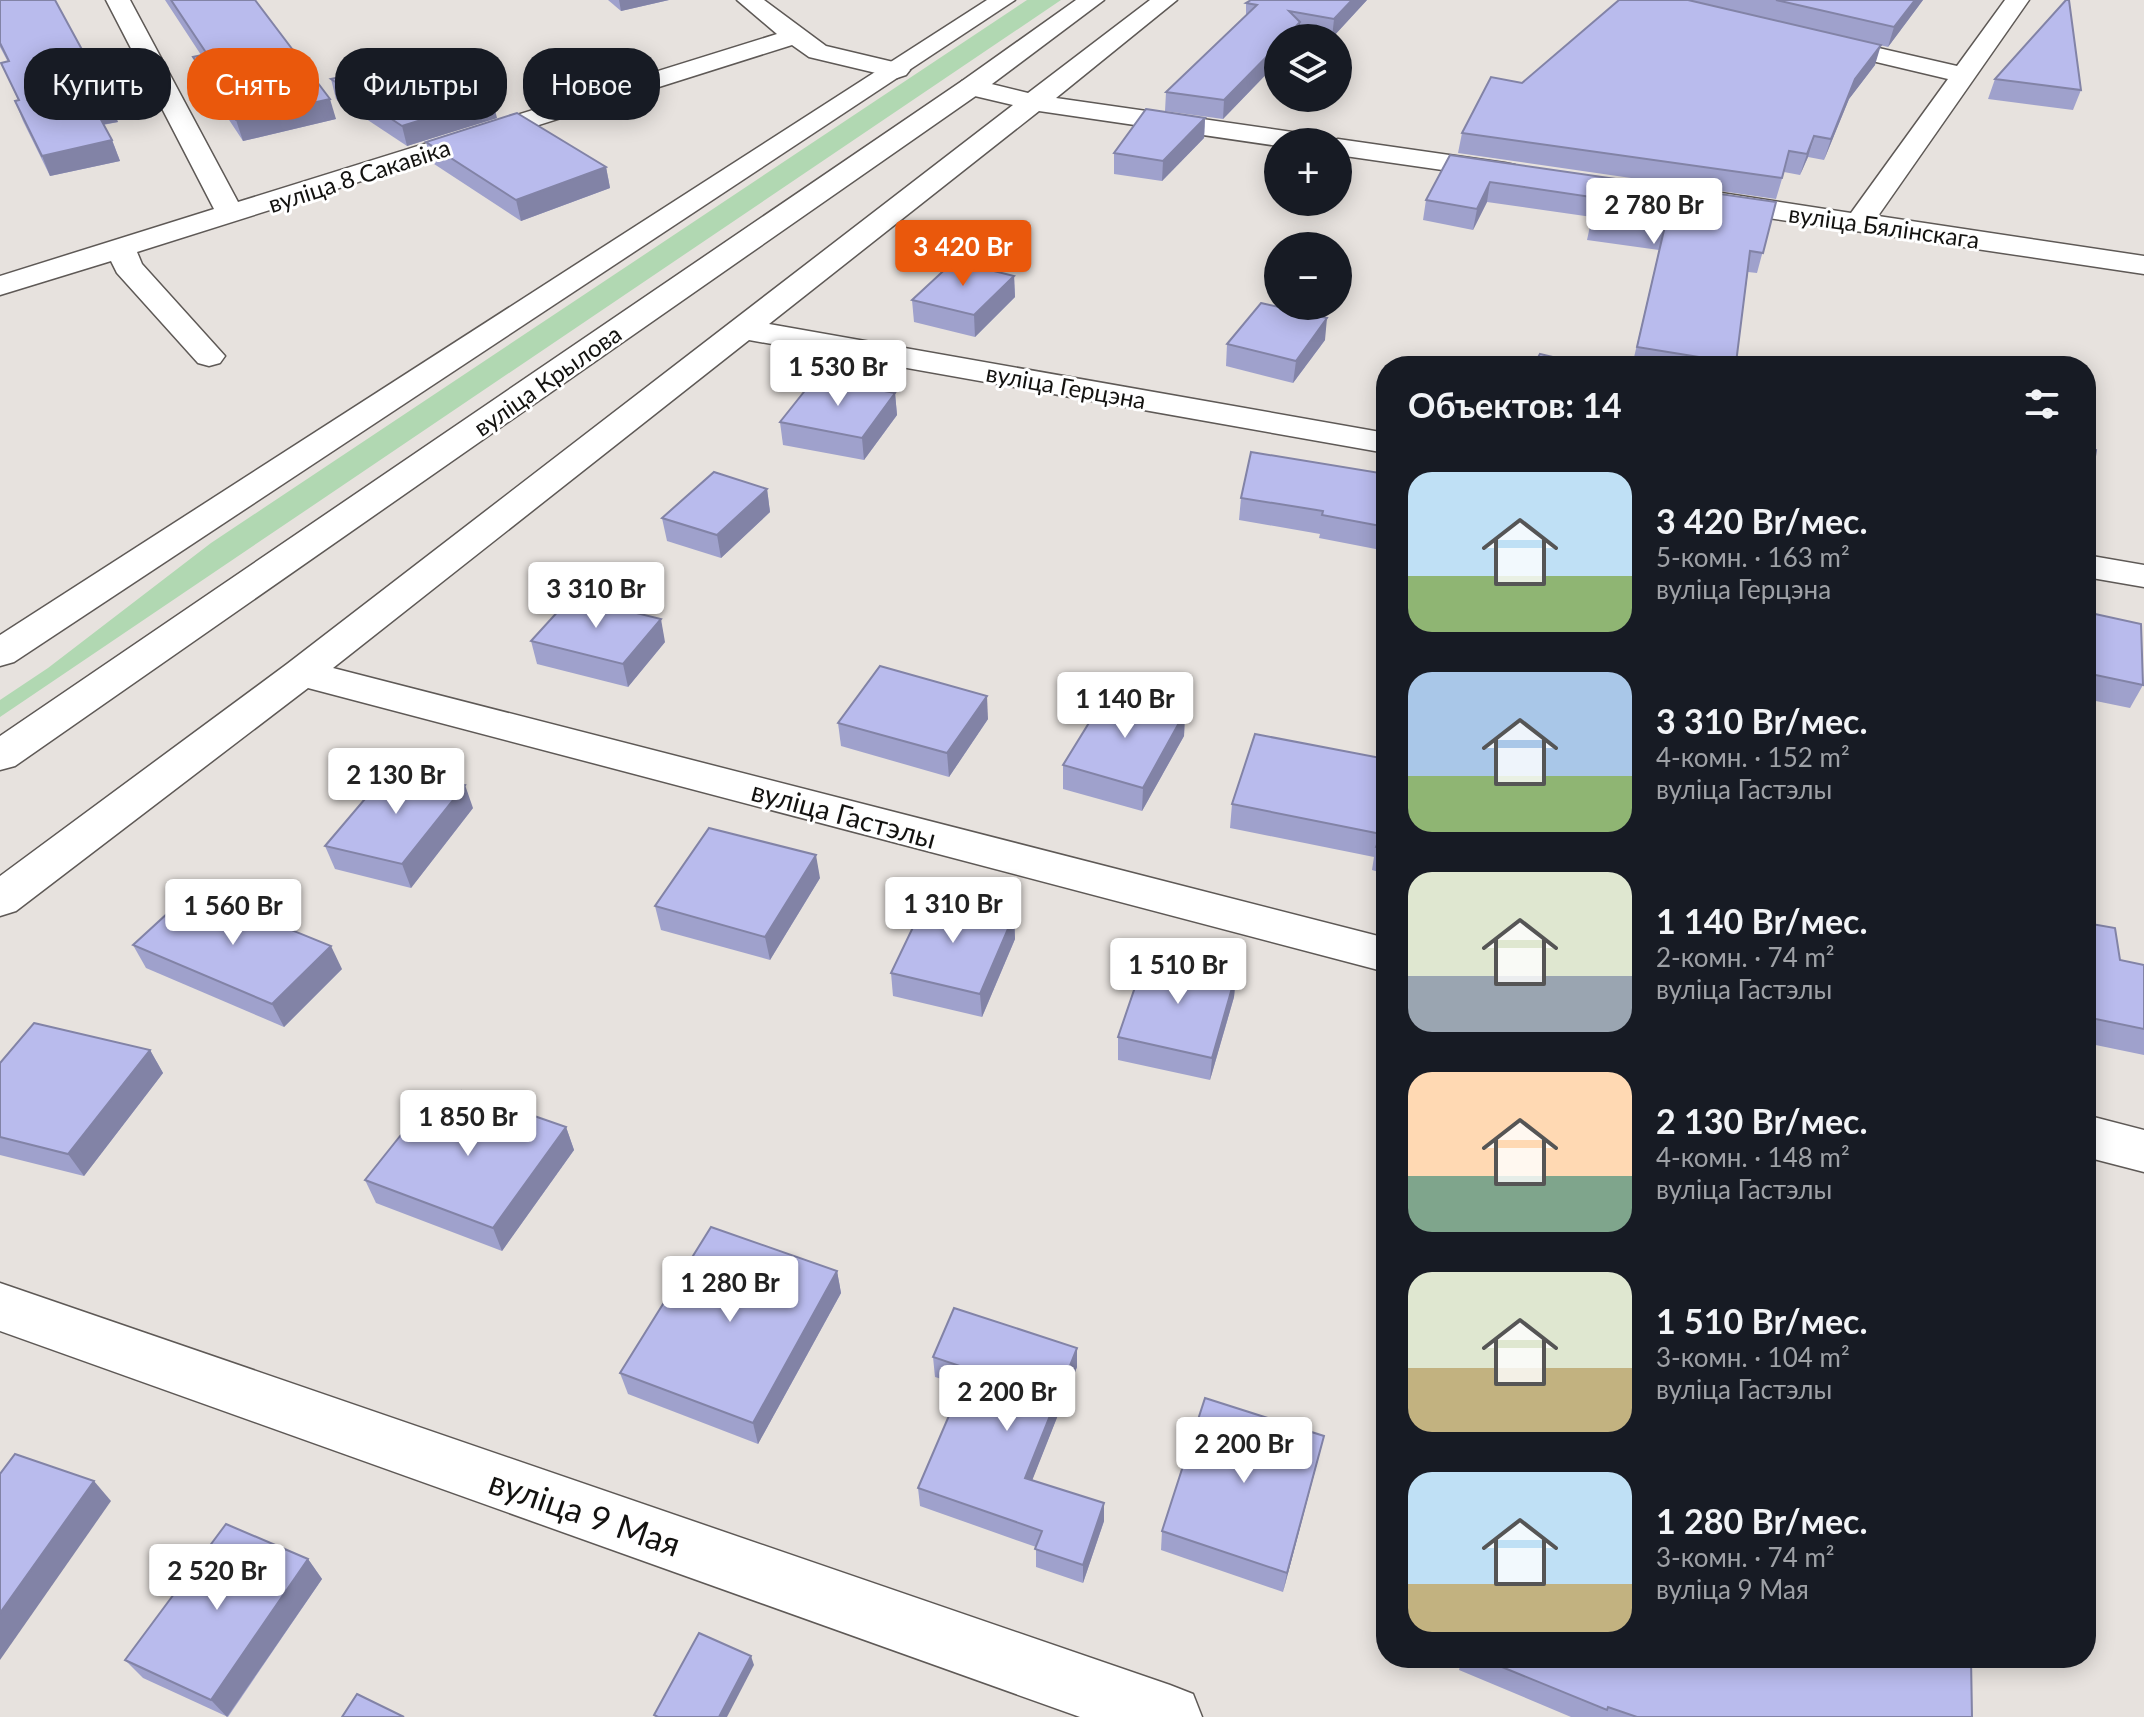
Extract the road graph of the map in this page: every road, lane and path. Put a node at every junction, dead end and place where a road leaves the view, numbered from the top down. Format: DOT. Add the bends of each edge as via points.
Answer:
graph roads {
  1 [pos="118,0"];
  2 [pos="749,0"];
  3 [pos="1003,0"];
  4 [pos="1092,0"];
  5 [pos="1165,0"];
  6 [pos="2017,0"];
  7 [pos="795,36"];
  8 [pos="1796,36"];
  9 [pos="897,70"];
  10 [pos="1963,75"];
  11 [pos="971,87"];
  12 [pos="1031,102"];
  13 [pos="1264,136"];
  14 [pos="1352,149"];
  15 [pos="1527,174"];
  16 [pos="1685,197"];
  17 [pos="231,215"];
  18 [pos="1859,222"];
  19 [pos="121,249"];
  20 [pos="2144,265"];
  21 [pos="0,286"];
  22 [pos="746,330"];
  23 [pos="209,356"];
  24 [pos="1376,441"];
  25 [pos="2096,568"];
  26 [pos="2144,576"];
  27 [pos="0,653"];
  28 [pos="301,673"];
  29 [pos="0,756"];
  30 [pos="0,899"];
  31 [pos="1376,952"];
  32 [pos="2096,1139"];
  33 [pos="2144,1151"];
  34 [pos="0,1307"];
  35 [pos="1170,1717"];
  1 -- 17 [label="street"];
  2 -- 7 [label="street"];
  3 -- 9 [label="street"];
  4 -- 11 [label="street, вуліца Крылова"];
  5 -- 12 [label="street"];
  6 -- 10 [label="street"];
  7 -- 9 [label="street" via="818,52"];
  7 -- 17 [label="street, вуліца 8 Сакавіка"];
  8 -- 10 [label="street"];
  9 -- 27 [label="street"];
  10 -- 18 [label="street"];
  11 -- 12 [label="street"];
  11 -- 29 [label="street, вуліца Крылова"];
  12 -- 13 [label="street"];
  12 -- 22 [label="street"];
  14 -- 15 [label="street"];
  16 -- 18 [label="street, вуліца Бялінскага"];
  17 -- 19 [label="street, вуліца 8 Сакавіка"];
  18 -- 20 [label="street, вуліца Бялінскага"];
  19 -- 21 [label="street, вуліца 8 Сакавіка"];
  19 -- 23 [label="street" via="128,267"];
  22 -- 24 [label="street, вуліца Герцэна"];
  22 -- 28 [label="street"];
  25 -- 26 [label="street"];
  28 -- 30 [label="street"];
  28 -- 31 [label="street, вуліца Гастэлы"];
  32 -- 33 [label="street"];
  34 -- 35 [label="street, вуліца 9 Мая"];
}
